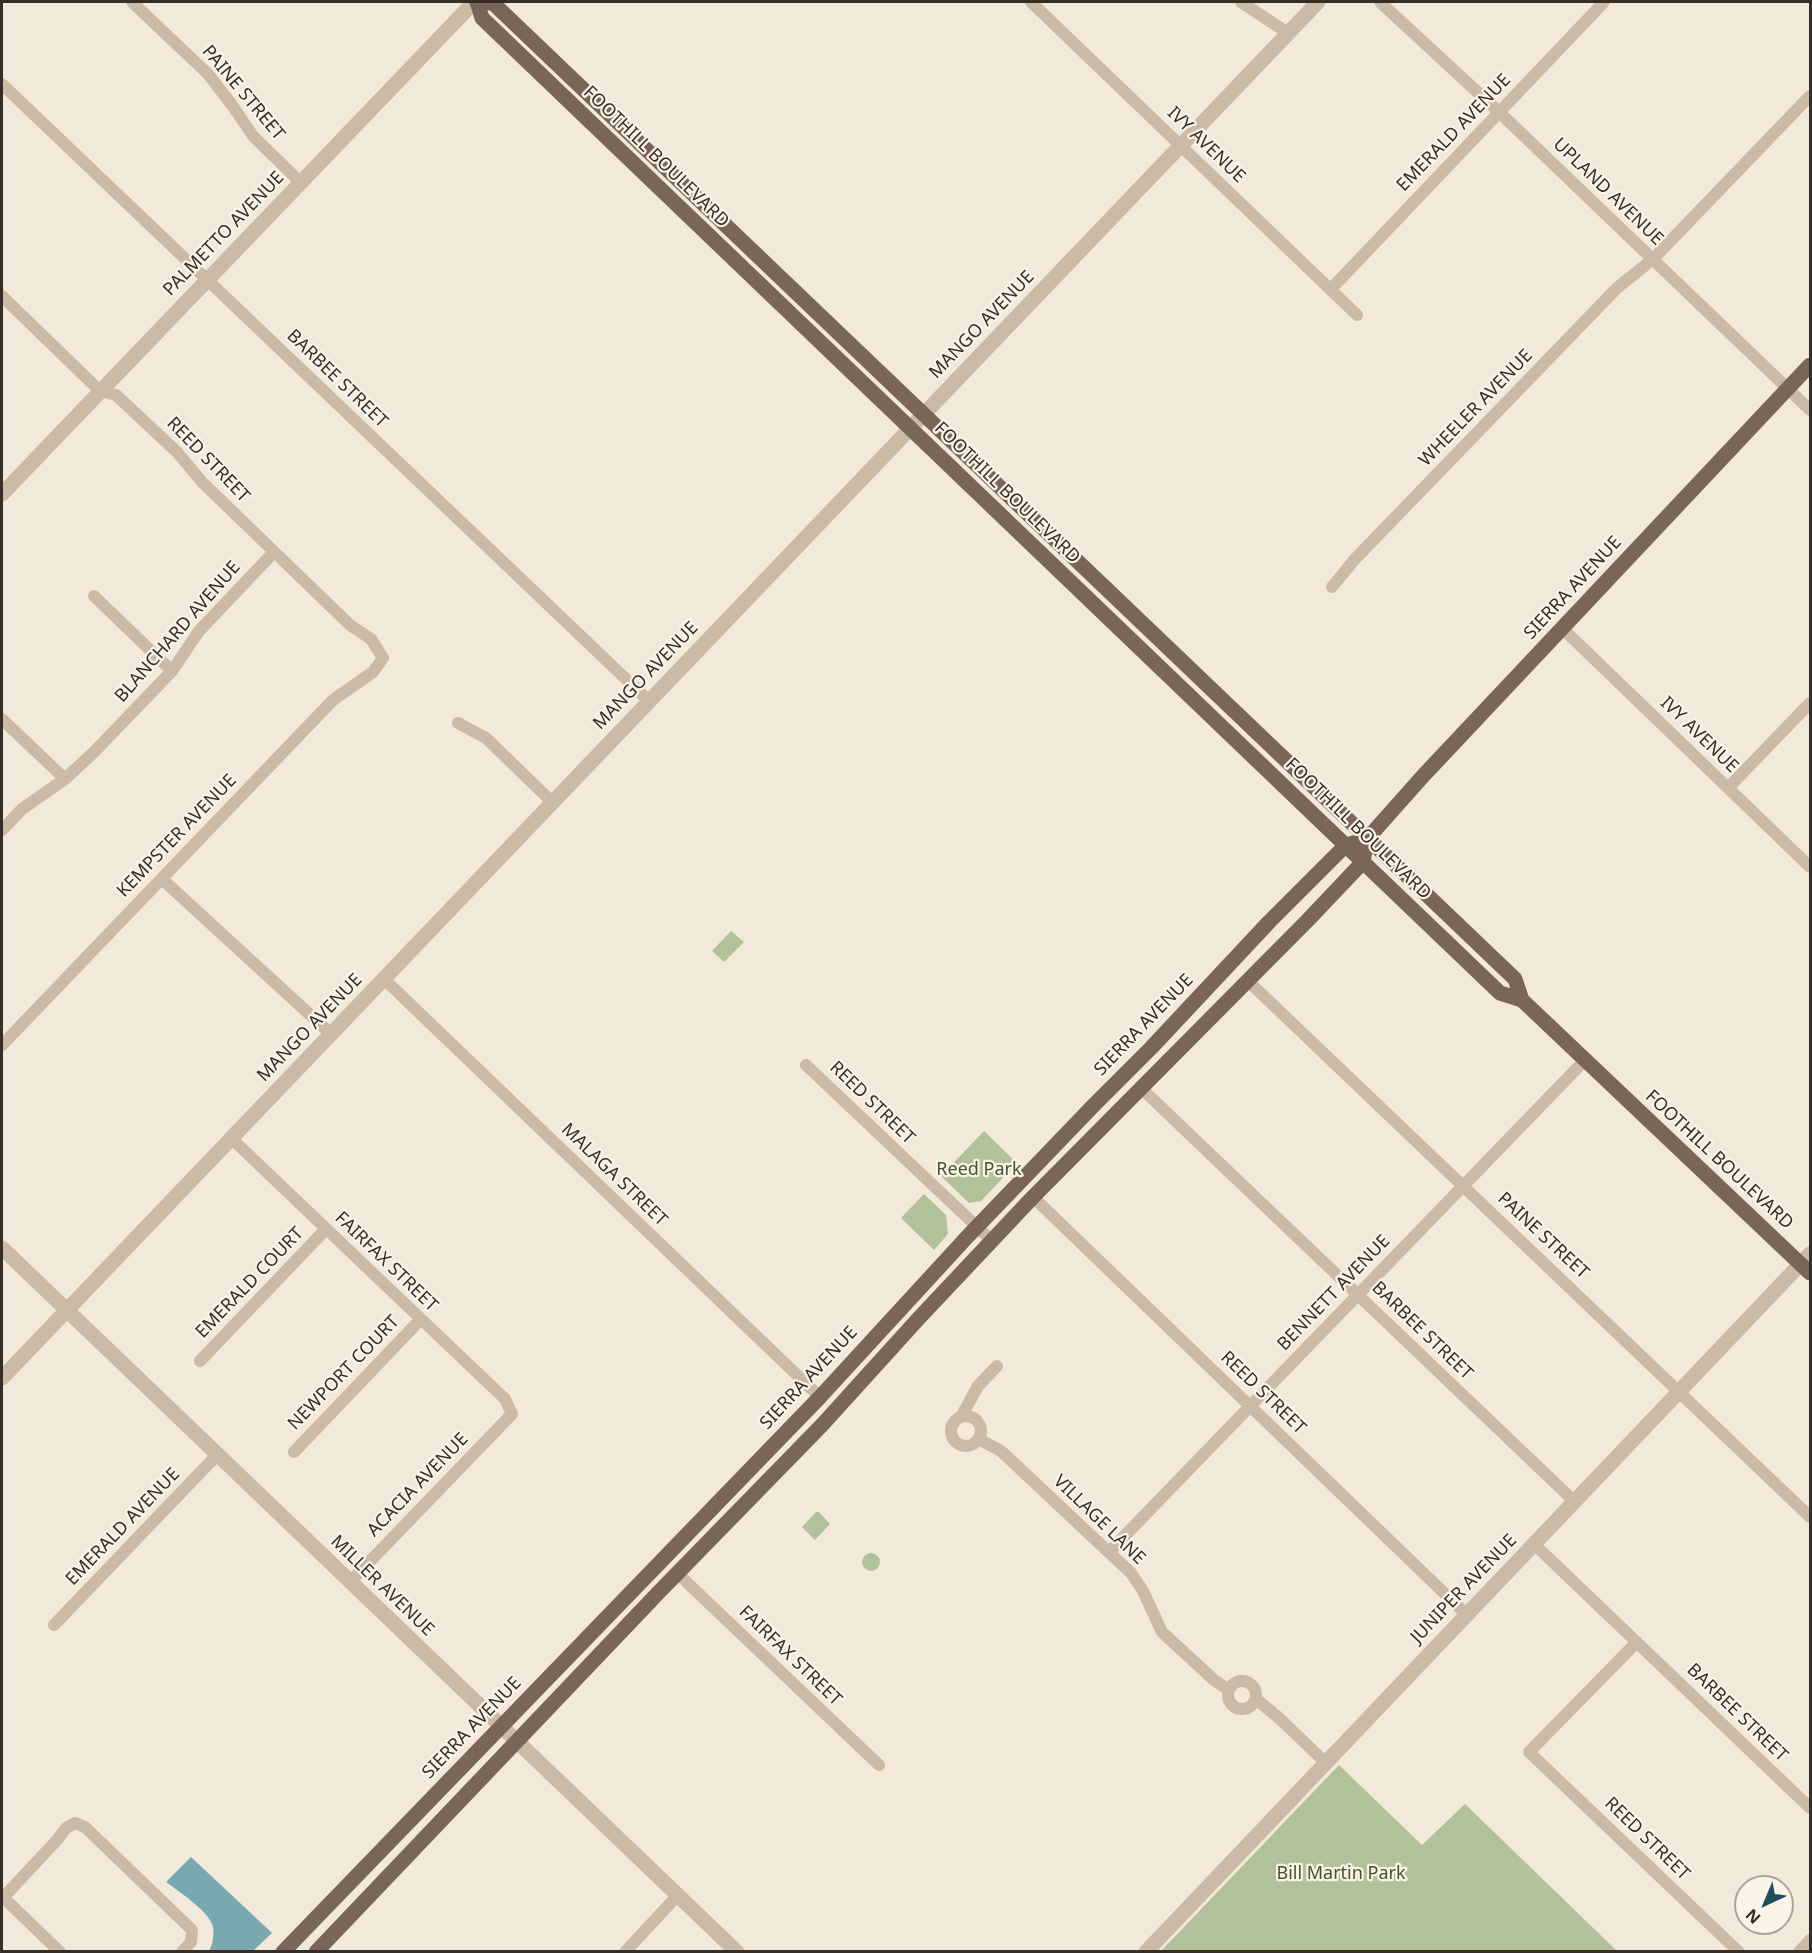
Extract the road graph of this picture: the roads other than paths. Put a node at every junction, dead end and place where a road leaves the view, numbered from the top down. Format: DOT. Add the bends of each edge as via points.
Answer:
graph roads {
  1 [pos="132,2"];
  2 [pos="476,2"];
  3 [pos="485,2"];
  4 [pos="1031,2"];
  5 [pos="1241,2"];
  6 [pos="1318,2"];
  7 [pos="1380,2"];
  8 [pos="1604,2"];
  9 [pos="1288,33"];
  10 [pos="2,84"];
  11 [pos="1810,96"];
  12 [pos="1499,112"];
  13 [pos="1180,145"];
  14 [pos="300,182"];
  15 [pos="725,226"];
  16 [pos="713,238"];
  17 [pos="1653,259"];
  18 [pos="207,280"];
  19 [pos="1331,289"];
  20 [pos="2,296"];
  21 [pos="1357,315"];
  22 [pos="1810,365"];
  23 [pos="1788,388"];
  24 [pos="100,391"];
  25 [pos="1810,410"];
  26 [pos="923,415"];
  27 [pos="910,427"];
  28 [pos="2,494"];
  29 [pos="274,552"];
  30 [pos="1332,587"];
  31 [pos="94,596"];
  32 [pos="1562,628"];
  33 [pos="383,657"];
  34 [pos="172,671"];
  35 [pos="649,701"];
  36 [pos="1810,703"];
  37 [pos="2,719"];
  38 [pos="458,723"];
  39 [pos="65,779"];
  40 [pos="1728,788"];
  41 [pos="552,802"];
  42 [pos="2,830"];
  43 [pos="1367,839"];
  44 [pos="1346,845"];
  45 [pos="1363,862"];
  46 [pos="1810,867"];
  47 [pos="162,879"];
  48 [pos="384,979"];
  49 [pos="1249,982"];
  50 [pos="1522,1000"];
  51 [pos="331,1034"];
  52 [pos="2,1045"];
  53 [pos="1585,1060"];
  54 [pos="806,1065"];
  55 [pos="1141,1088"];
  56 [pos="231,1138"];
  57 [pos="1464,1185"];
  58 [pos="1033,1197"];
  59 [pos="977,1227"];
  60 [pos="326,1229"];
  61 [pos="992,1241"];
  62 [pos="2,1248"];
  63 [pos="1807,1263"];
  64 [pos="1358,1295"];
  65 [pos="67,1311"];
  66 [pos="420,1320"];
  67 [pos="200,1361"];
  68 [pos="997,1366"];
  69 [pos="2,1378"];
  70 [pos="1680,1391"];
  71 [pos="820,1397"];
  72 [pos="1250,1406"];
  73 [pos="512,1414"];
  74 [pos="961,1417"];
  75 [pos="979,1439"];
  76 [pos="294,1452"];
  77 [pos="217,1455"];
  78 [pos="1575,1502"];
  79 [pos="1810,1517"];
  80 [pos="1534,1544"];
  81 [pos="1109,1552"];
  82 [pos="677,1573"];
  83 [pos="350,1582"];
  84 [pos="1467,1615"];
  85 [pos="54,1625"];
  86 [pos="1636,1642"];
  87 [pos="1229,1690"];
  88 [pos="1256,1699"];
  89 [pos="500,1727"];
  90 [pos="516,1742"];
  91 [pos="1326,1763"];
  92 [pos="879,1765"];
  93 [pos="1810,1808"];
  94 [pos="678,1895"];
  95 [pos="2,1898"];
  96 [pos="1810,1940"];
  97 [pos="60,1952"];
  98 [pos="182,1952"];
  99 [pos="284,1952"];
  100 [pos="316,1952"];
  101 [pos="625,1952"];
  102 [pos="737,1952"];
  103 [pos="1146,1952"];
  104 [pos="1739,1952"];
  105 [pos="1799,1952"];
  1 -- 14 [label="street, PAINE STREET" via="208,74 253,136"];
  2 -- 14 [label="street, PALMETTO AVENUE"];
  2 -- 16 [label="main road, FOOTHILL BOULEVARD" via="482,18"];
  3 -- 15 [label="main road, FOOTHILL BOULEVARD" via="494,4"];
  4 -- 13 [label="street, IVY AVENUE"];
  5 -- 9 [label="street"];
  6 -- 9 [label="street, MANGO AVENUE"];
  7 -- 12 [label="street, UPLAND AVENUE"];
  8 -- 12 [label="street, EMERALD AVENUE"];
  9 -- 13 [label="street, MANGO AVENUE"];
  10 -- 18 [label="street, BARBEE STREET"];
  11 -- 17 [label="street, WHEELER AVENUE"];
  12 -- 17 [label="street, UPLAND AVENUE"];
  12 -- 19 [label="street, EMERALD AVENUE"];
  13 -- 19 [label="street, IVY AVENUE"];
  13 -- 26 [label="street, MANGO AVENUE"];
  14 -- 18 [label="street, PALMETTO AVENUE"];
  15 -- 16 [label="main road"];
  15 -- 26 [label="main road, FOOTHILL BOULEVARD"];
  16 -- 27 [label="main road, FOOTHILL BOULEVARD"];
  17 -- 23 [label="street, UPLAND AVENUE"];
  17 -- 30 [label="street, WHEELER AVENUE" via="1617,288"];
  18 -- 24 [label="street, PALMETTO AVENUE"];
  18 -- 35 [label="street, BARBEE STREET"];
  19 -- 21 [label="street, IVY AVENUE"];
  20 -- 24 [label="street, REED STREET"];
  22 -- 23 [label="main road, SIERRA AVENUE"];
  23 -- 25 [label="street, UPLAND AVENUE"];
  23 -- 32 [label="main road, SIERRA AVENUE"];
  24 -- 28 [label="street, PALMETTO AVENUE"];
  24 -- 29 [label="street, REED STREET" via="116,395"];
  26 -- 27 [label="street, MANGO AVENUE"];
  26 -- 43 [label="main road, FOOTHILL BOULEVARD"];
  27 -- 35 [label="street, MANGO AVENUE"];
  27 -- 44 [label="main road, FOOTHILL BOULEVARD"];
  29 -- 33 [label="street, REED STREET" via="350,625 371,639"];
  29 -- 34 [label="street, BLANCHARD AVENUE" via="199,631"];
  31 -- 34 [label="street"];
  32 -- 40 [label="street, IVY AVENUE"];
  32 -- 43 [label="main road, SIERRA AVENUE"];
  33 -- 47 [label="street, KEMPSTER AVENUE" via="373,672 333,700"];
  34 -- 39 [label="street, BLANCHARD AVENUE"];
  35 -- 41 [label="street, MANGO AVENUE"];
  36 -- 40 [label="street"];
  37 -- 39 [label="street"];
  38 -- 41 [label="street" via="486,738"];
  39 -- 42 [label="street, BLANCHARD AVENUE"];
  40 -- 46 [label="street, IVY AVENUE"];
  41 -- 48 [label="street, MANGO AVENUE"];
  43 -- 44 [label="main road, SIERRA AVENUE"];
  43 -- 45 [label="main road"];
  43 -- 50 [label="main road, FOOTHILL BOULEVARD" via="1515,979"];
  44 -- 45 [label="main road, FOOTHILL BOULEVARD"];
  44 -- 59 [label="main road, SIERRA AVENUE"];
  45 -- 49 [label="main road"];
  45 -- 50 [label="main road, FOOTHILL BOULEVARD" via="1500,993"];
  47 -- 51 [label="street"];
  47 -- 52 [label="street, KEMPSTER AVENUE"];
  48 -- 51 [label="street, MANGO AVENUE"];
  48 -- 71 [label="street, MALAGA STREET"];
  49 -- 55 [label="main road"];
  49 -- 57 [label="street, PAINE STREET"];
  50 -- 53 [label="main road, FOOTHILL BOULEVARD"];
  51 -- 56 [label="street, MANGO AVENUE"];
  53 -- 57 [label="street, BENNETT AVENUE"];
  53 -- 63 [label="main road, FOOTHILL BOULEVARD"];
  54 -- 59 [label="street, REED STREET"];
  55 -- 58 [label="main road"];
  55 -- 64 [label="street, BARBEE STREET"];
  56 -- 60 [label="street, FAIRFAX STREET"];
  56 -- 65 [label="street, MANGO AVENUE"];
  57 -- 64 [label="street, BENNETT AVENUE"];
  57 -- 70 [label="street, PAINE STREET"];
  58 -- 61 [label="main road"];
  58 -- 72 [label="street, REED STREET"];
  59 -- 61 [label="street, REED STREET"];
  59 -- 71 [label="main road, SIERRA AVENUE"];
  60 -- 66 [label="street, FAIRFAX STREET"];
  60 -- 67 [label="street, EMERALD COURT"];
  61 -- 82 [label="main road"];
  62 -- 65 [label="street, MILLER AVENUE"];
  63 -- 70 [label="street, JUNIPER AVENUE"];
  64 -- 72 [label="street, BENNETT AVENUE"];
  64 -- 78 [label="street, BARBEE STREET"];
  65 -- 69 [label="street, MANGO AVENUE"];
  65 -- 77 [label="street, MILLER AVENUE"];
  66 -- 73 [label="street, FAIRFAX STREET" via="505,1399"];
  66 -- 76 [label="street, NEWPORT COURT"];
  68 -- 74 [label="street" via="978,1386"];
  70 -- 78 [label="street, JUNIPER AVENUE"];
  70 -- 79 [label="street, PAINE STREET"];
  71 -- 89 [label="main road, SIERRA AVENUE"];
  72 -- 81 [label="street, BENNETT AVENUE"];
  72 -- 84 [label="street, REED STREET"];
  73 -- 83 [label="street, ACACIA AVENUE"];
  74 -- 75 [label="street" via="977,1422 981,1430"];
  74 -- 75 [label="street" via="951,1428 955,1441 968,1446"];
  75 -- 81 [label="street, VILLAGE LANE" via="1001,1451"];
  77 -- 83 [label="street, MILLER AVENUE"];
  77 -- 85 [label="street, EMERALD AVENUE"];
  78 -- 80 [label="street, JUNIPER AVENUE"];
  80 -- 84 [label="street, JUNIPER AVENUE"];
  80 -- 86 [label="street, BARBEE STREET"];
  81 -- 87 [label="street, VILLAGE LANE" via="1143,1591 1162,1632"];
  82 -- 90 [label="main road"];
  82 -- 92 [label="street, FAIRFAX STREET"];
  83 -- 89 [label="street, MILLER AVENUE"];
  84 -- 91 [label="street, JUNIPER AVENUE"];
  86 -- 93 [label="street, BARBEE STREET"];
  86 -- 104 [label="street, REED STREET" via="1529,1752"];
  87 -- 88 [label="street" via="1244,1681 1255,1690"];
  87 -- 88 [label="street" via="1228,1699 1236,1708 1248,1708"];
  88 -- 91 [label="street"];
  89 -- 90 [label="street, MILLER AVENUE"];
  89 -- 99 [label="main road, SIERRA AVENUE"];
  90 -- 94 [label="street, MILLER AVENUE"];
  90 -- 100 [label="main road"];
  91 -- 103 [label="street, JUNIPER AVENUE"];
  94 -- 101 [label="street"];
  94 -- 102 [label="street, MILLER AVENUE"];
  95 -- 97 [label="street"];
  95 -- 98 [label="street" via="75,1823 86,1827 192,1930 191,1942"];
  96 -- 105 [label="street"];
}
